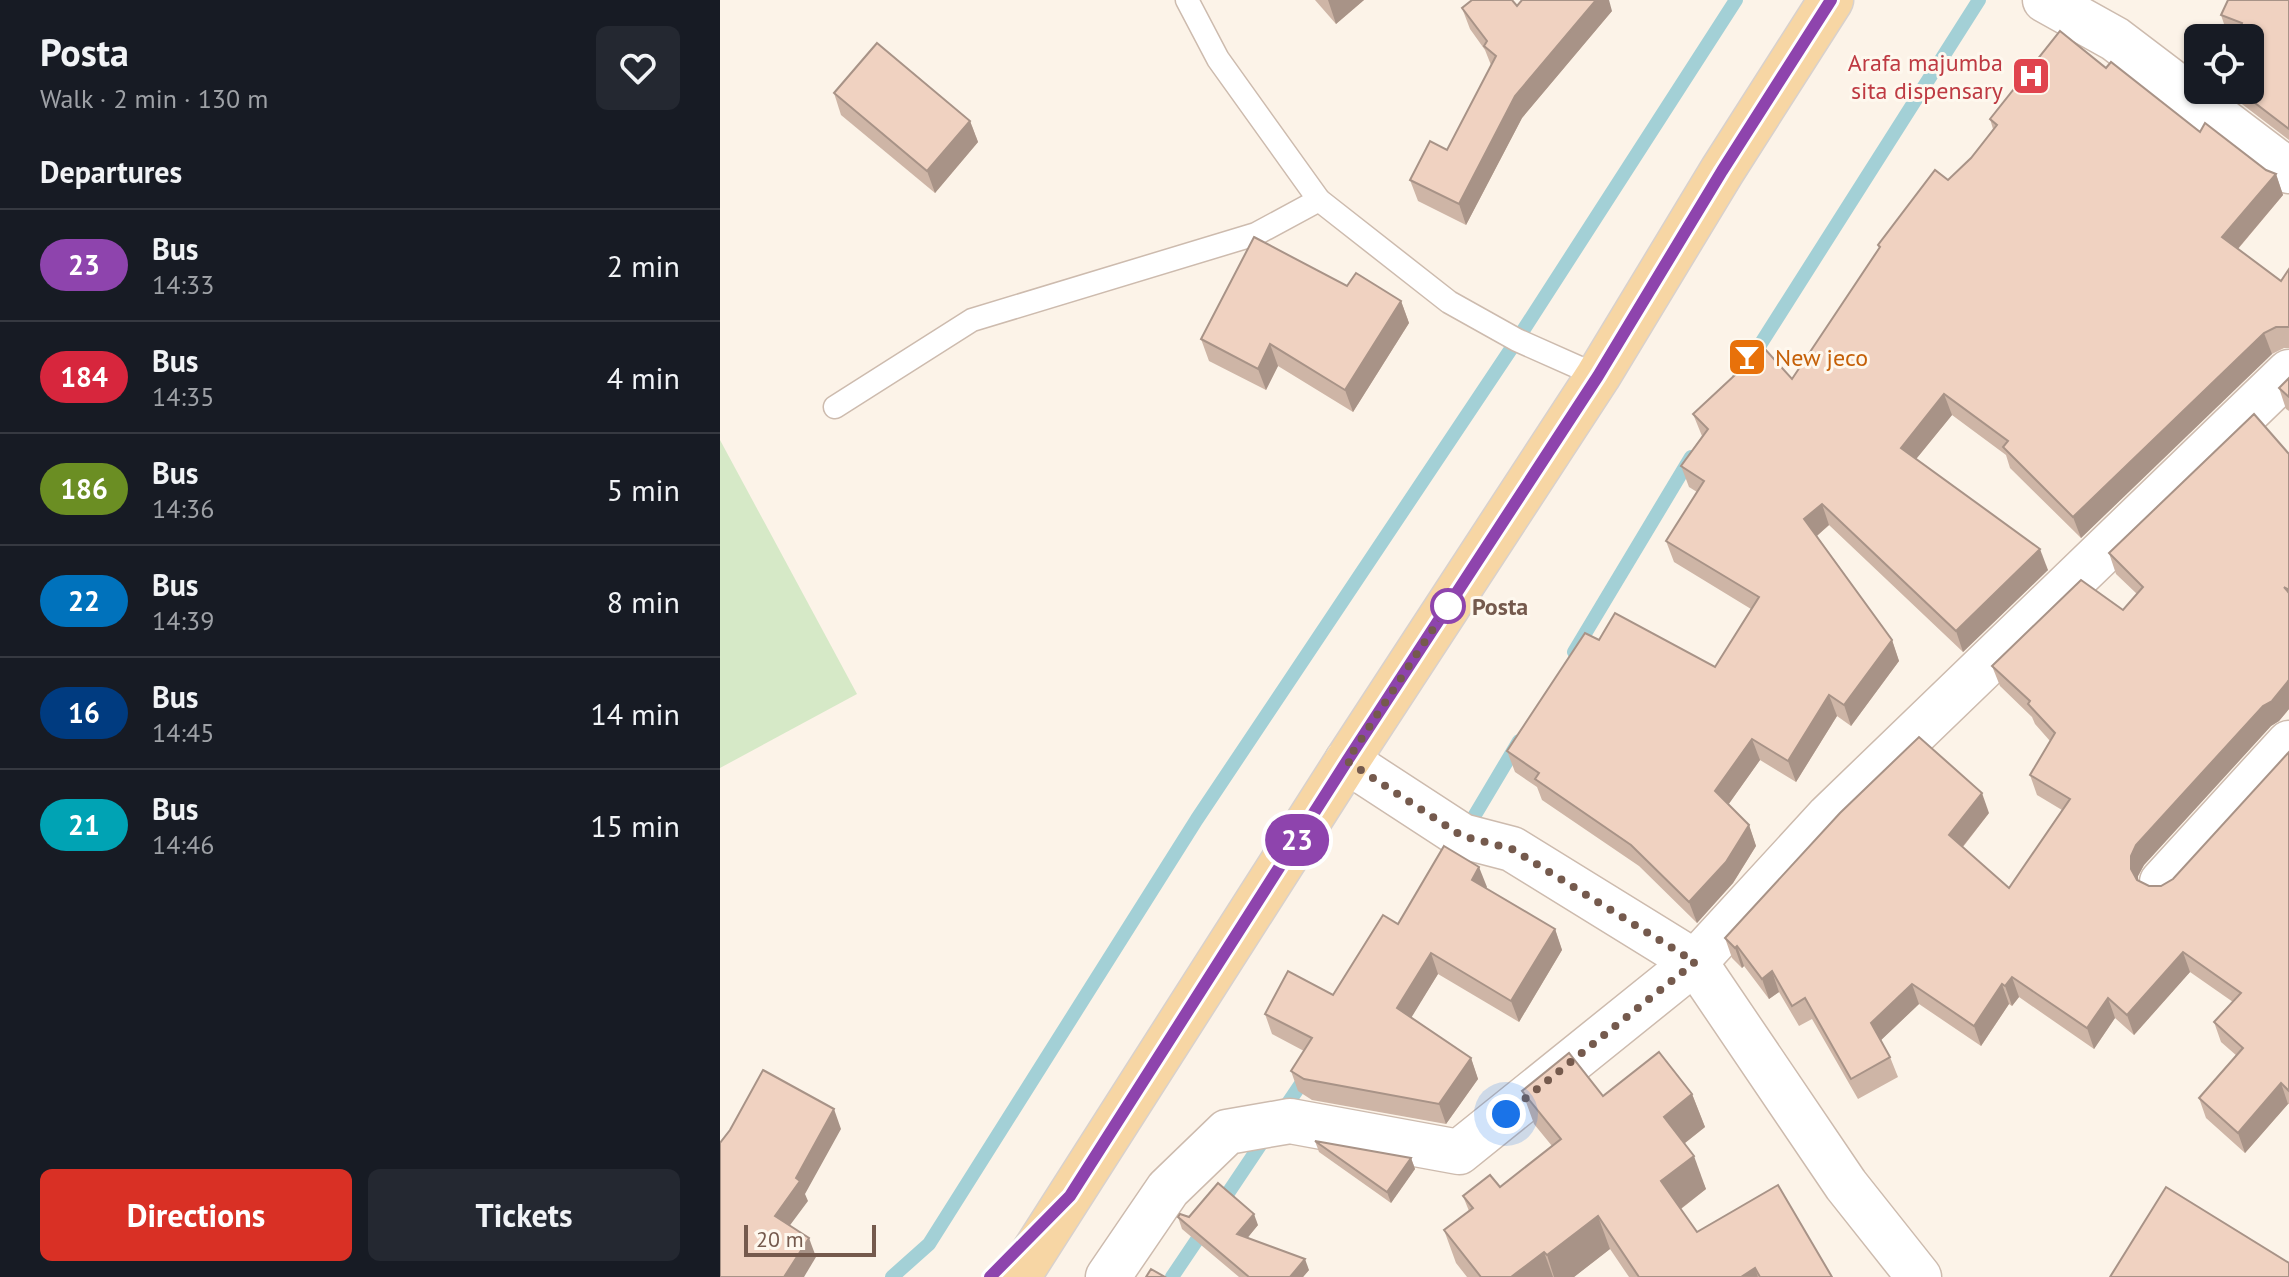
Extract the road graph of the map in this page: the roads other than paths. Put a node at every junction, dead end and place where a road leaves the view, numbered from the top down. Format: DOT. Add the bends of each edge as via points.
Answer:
graph roads {
  1 [pos="1187,0"];
  2 [pos="1831,0"];
  3 [pos="2045,0"];
  4 [pos="2289,171"];
  5 [pos="1319,200"];
  6 [pos="2289,372"];
  7 [pos="1598,376"];
  8 [pos="835,407"];
  9 [pos="2289,743"];
  10 [pos="1347,761"];
  11 [pos="2162,882"];
  12 [pos="1695,962"];
  13 [pos="1070,1196"];
  14 [pos="990,1277"];
  15 [pos="1018,1277"];
  16 [pos="1108,1277"];
  17 [pos="1919,1277"];
  1 -- 5 [label="lane" via="1218,59"];
  2 -- 7 [label="main road"];
  3 -- 4 [label="street" via="2115,39"];
  5 -- 7 [label="lane" via="1449,302"];
  5 -- 8 [label="lane" via="1256,234 972,320"];
  6 -- 12 [label="street" via="1829,816"];
  7 -- 10 [label="main road"];
  9 -- 11 [label="street"];
  10 -- 12 [label="street" via="1462,836 1512,849"];
  10 -- 13 [label="main road"];
  12 -- 16 [label="street" via="1459,1152 1290,1121 1227,1132 1168,1189"];
  12 -- 17 [label="street" via="1846,1185"];
  13 -- 14 [label="main road"];
  13 -- 15 [label="main road"];
}
